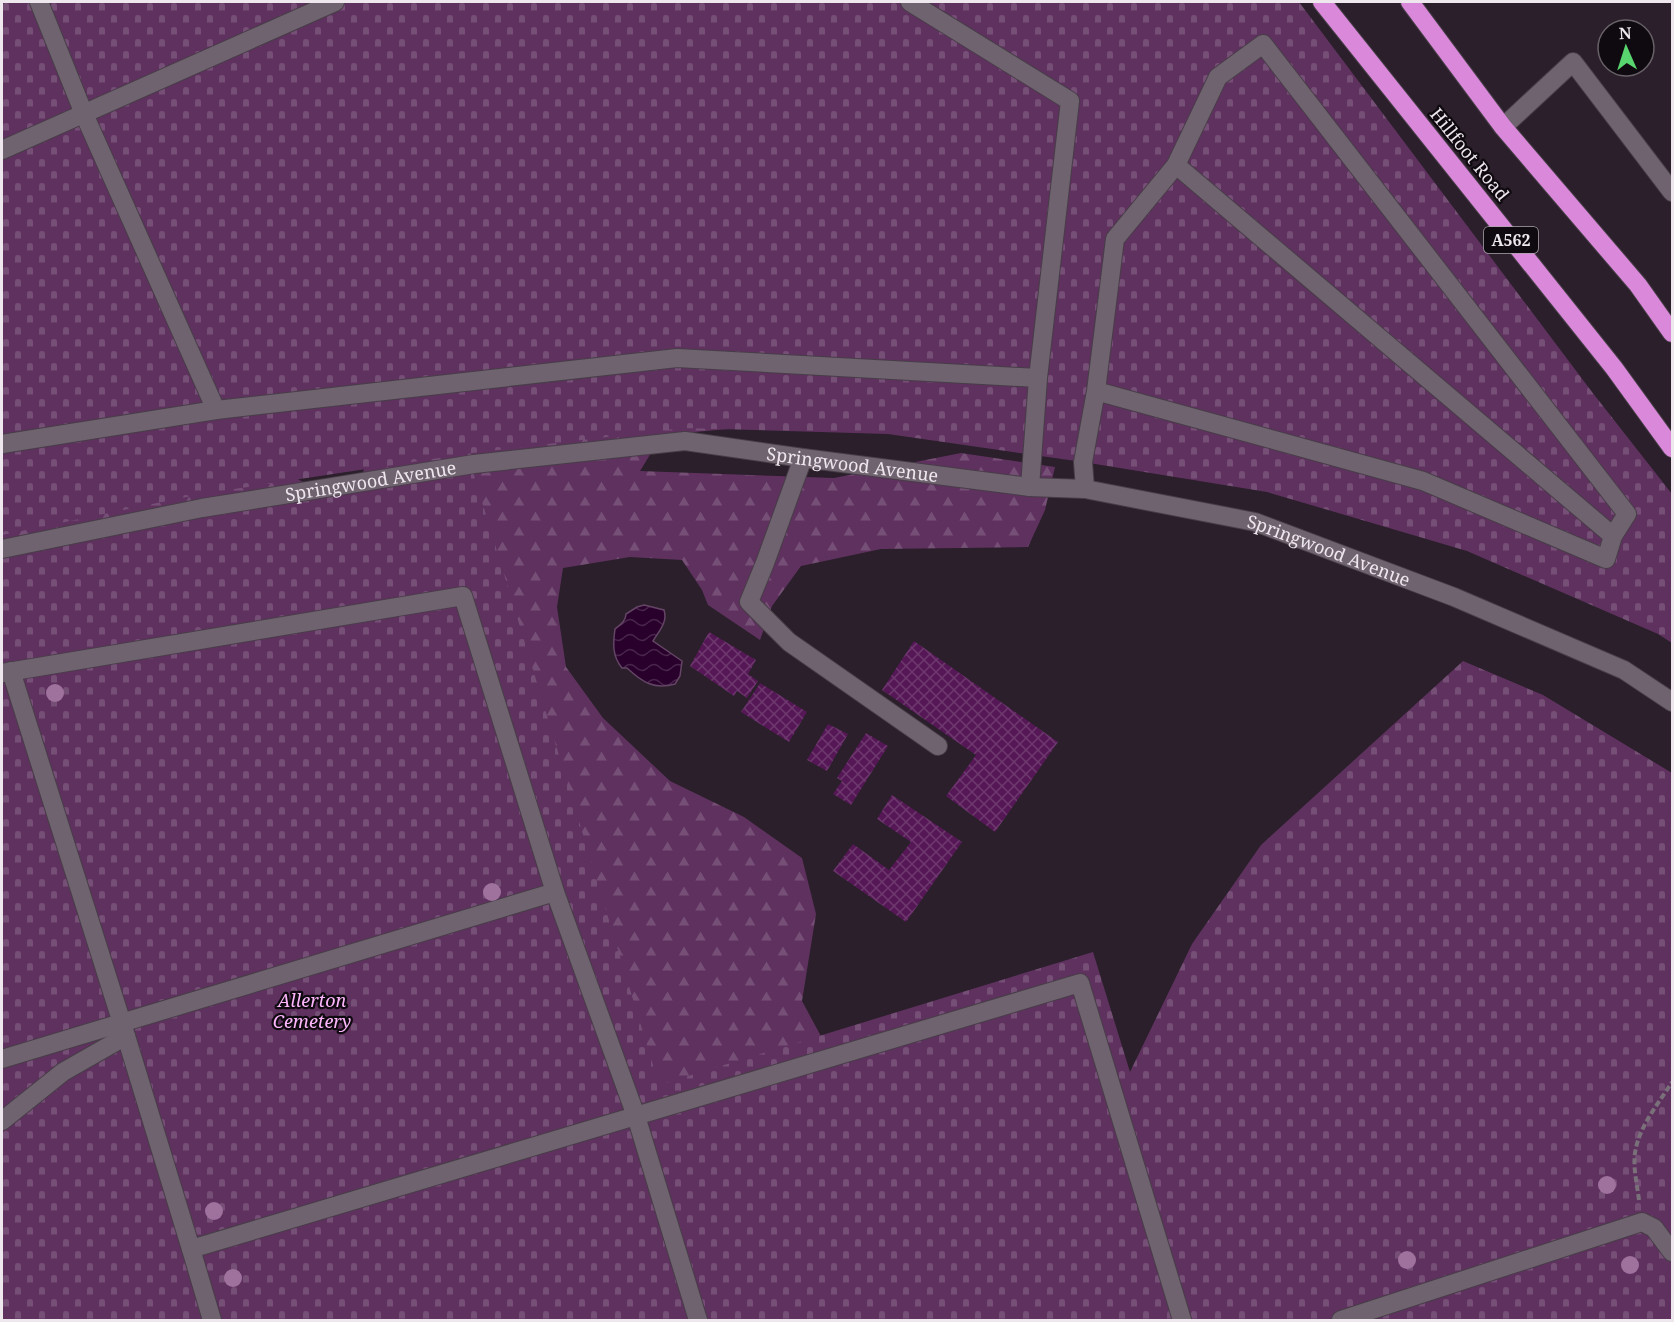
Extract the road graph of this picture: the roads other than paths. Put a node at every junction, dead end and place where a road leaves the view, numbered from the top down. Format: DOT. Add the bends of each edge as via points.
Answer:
graph roads {
  1 [pos="39,2"];
  2 [pos="335,2"];
  3 [pos="910,2"];
  4 [pos="1322,2"];
  5 [pos="1410,2"];
  6 [pos="84,114"];
  7 [pos="1503,127"];
  8 [pos="2,150"];
  9 [pos="1176,165"];
  10 [pos="1672,192"];
  11 [pos="1672,333"];
  12 [pos="1038,378"];
  13 [pos="1096,391"];
  14 [pos="216,410"];
  15 [pos="2,444"];
  16 [pos="1672,448"];
  17 [pos="803,458"];
  18 [pos="1030,487"];
  19 [pos="1084,489"];
  20 [pos="1613,536"];
  21 [pos="2,549"];
  22 [pos="6,672"];
  23 [pos="1672,702"];
  24 [pos="938,746"];
  25 [pos="555,892"];
  26 [pos="124,1030"];
  27 [pos="2,1059"];
  28 [pos="636,1116"];
  29 [pos="2,1121"];
  30 [pos="191,1249"];
  31 [pos="1672,1252"];
  32 [pos="212,1320"];
  33 [pos="698,1320"];
  34 [pos="1182,1320"];
  35 [pos="1341,1320"];
  1 -- 6 [label="street"];
  2 -- 6 [label="street"];
  3 -- 12 [label="street" via="1070,101"];
  4 -- 16 [label="highway, Hillfoot Road / A562" via="1614,368"];
  5 -- 7 [label="highway"];
  6 -- 8 [label="street"];
  6 -- 14 [label="street"];
  7 -- 10 [label="street" via="1574,62"];
  7 -- 11 [label="highway" via="1638,285"];
  9 -- 13 [label="street" via="1115,239"];
  9 -- 20 [label="street"];
  9 -- 20 [label="street" via="1218,77 1263,44 1627,514"];
  12 -- 14 [label="street" via="677,358"];
  12 -- 18 [label="street"];
  13 -- 19 [label="street" via="1083,462"];
  13 -- 20 [label="street" via="1423,481 1606,559"];
  14 -- 15 [label="street"];
  17 -- 18 [label="street, Springwood Avenue"];
  17 -- 21 [label="street, Springwood Avenue" via="685,441 474,464 202,508"];
  17 -- 24 [label="street" via="749,602 789,642"];
  18 -- 19 [label="street, Springwood Avenue"];
  19 -- 23 [label="street, Springwood Avenue" via="1256,522 1454,597 1624,670"];
  22 -- 25 [label="street" via="463,596"];
  22 -- 26 [label="street"];
  25 -- 26 [label="street"];
  25 -- 28 [label="street"];
  26 -- 27 [label="street"];
  26 -- 29 [label="street"];
  26 -- 30 [label="street"];
  28 -- 30 [label="street"];
  28 -- 33 [label="street"];
  28 -- 34 [label="street" via="1080,983"];
  30 -- 32 [label="street"];
  31 -- 35 [label="street" via="1654,1228 1642,1222"];
}
